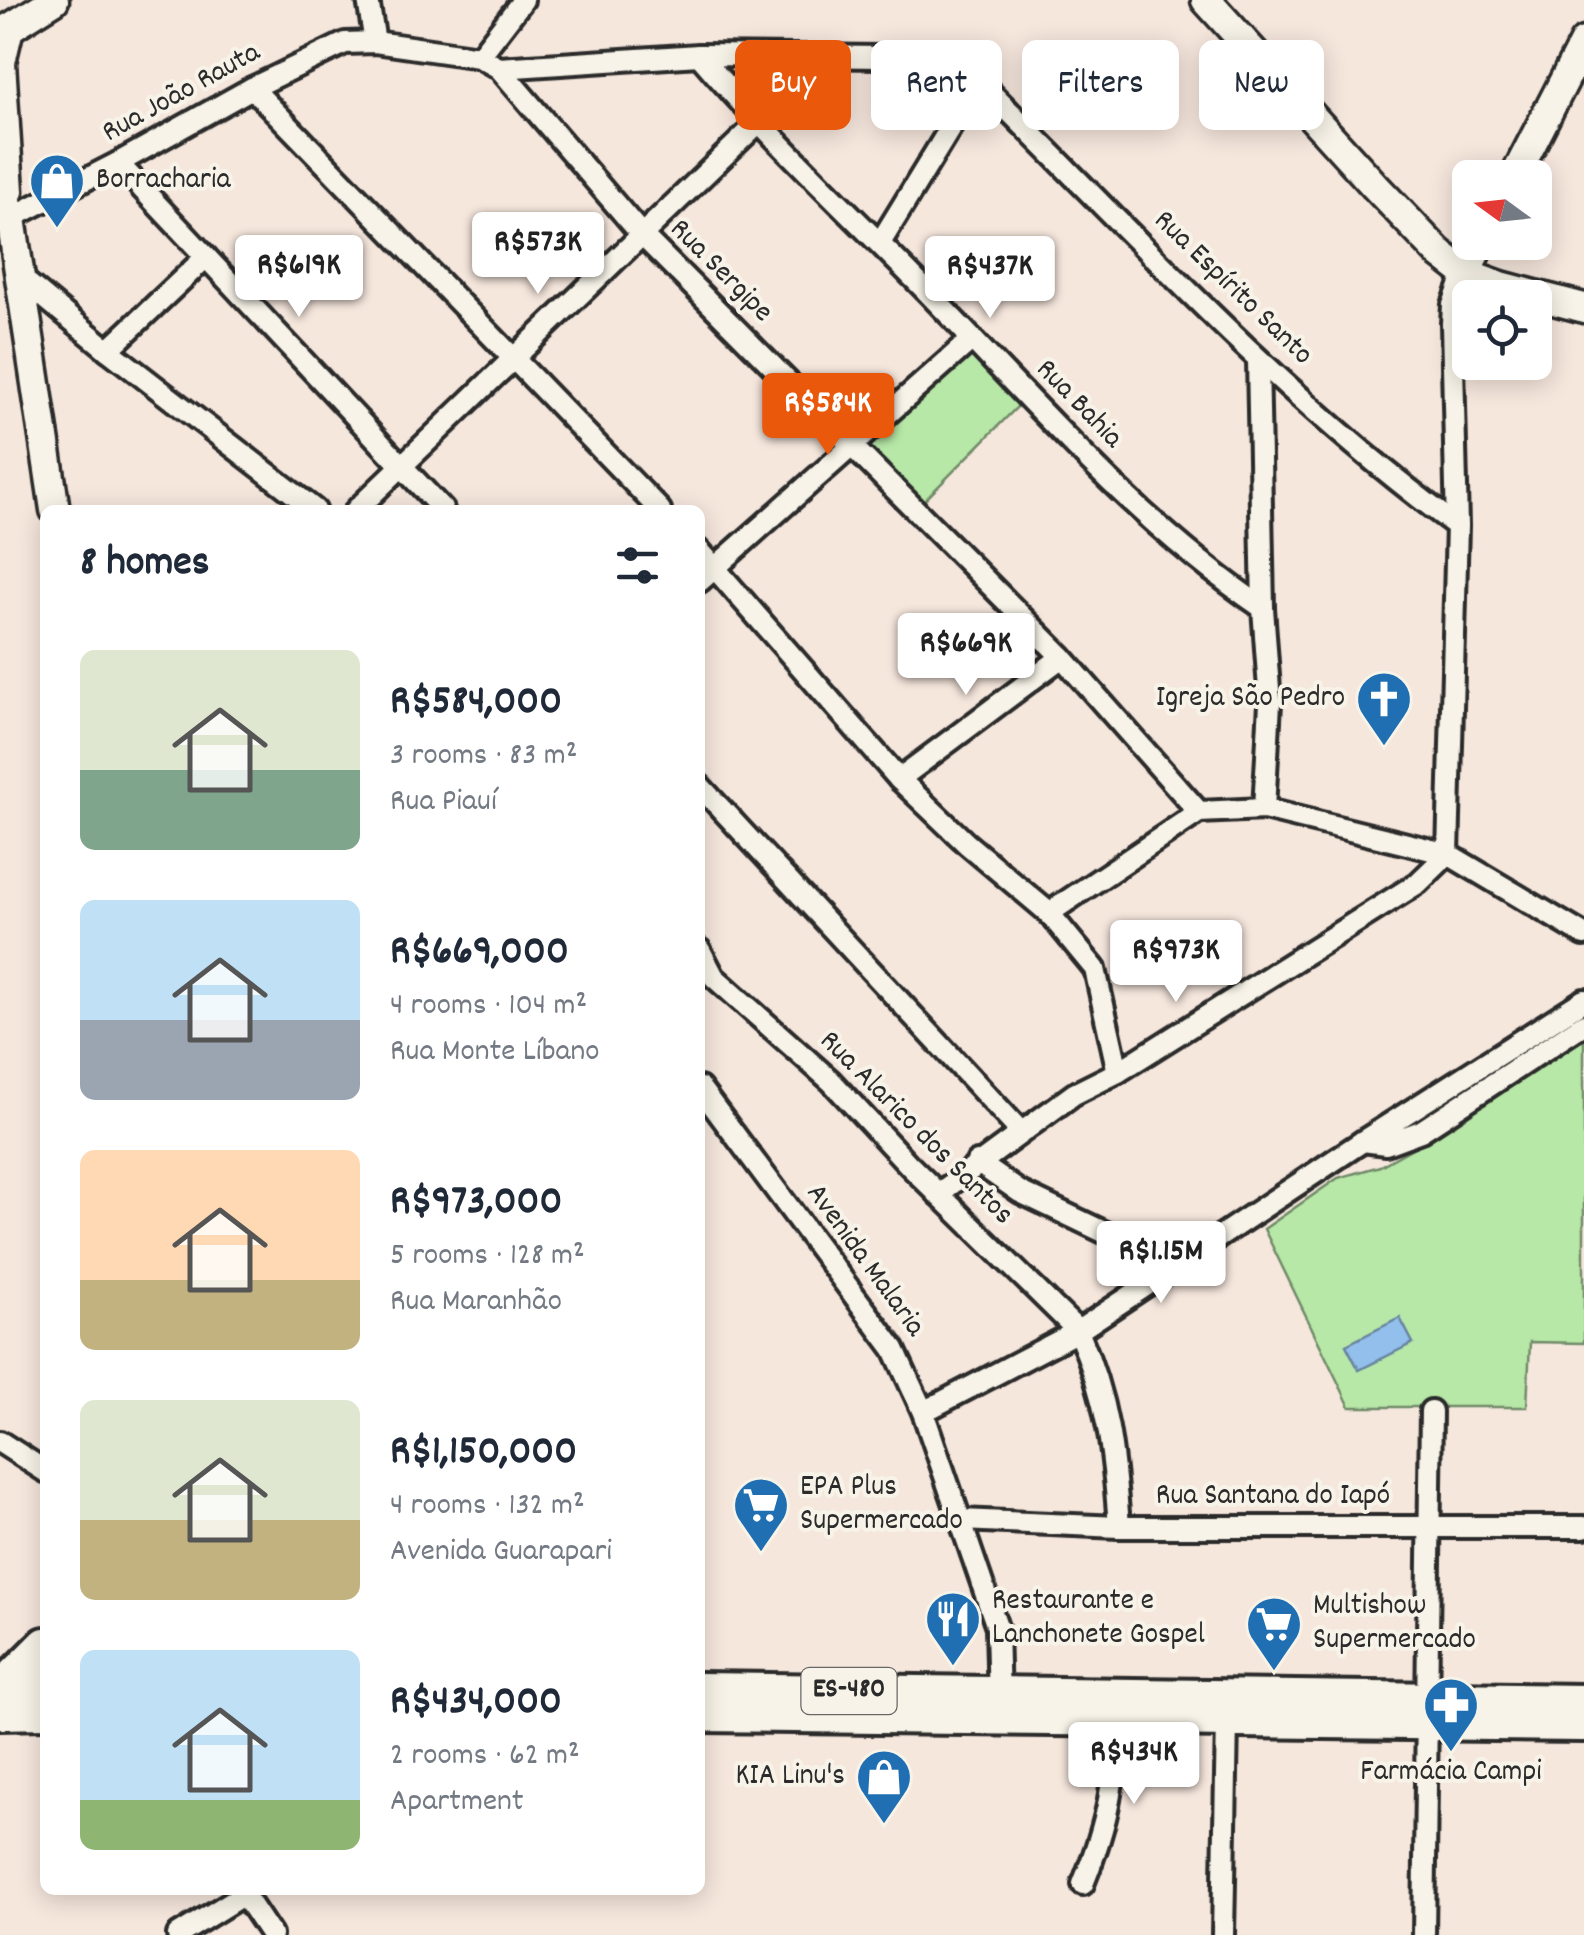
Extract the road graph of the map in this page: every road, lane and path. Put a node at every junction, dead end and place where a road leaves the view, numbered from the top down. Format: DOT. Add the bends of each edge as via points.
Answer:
graph roads {
  1 [pos="54,0"];
  2 [pos="368,0"];
  3 [pos="523,0"];
  4 [pos="1206,0"];
  5 [pos="4,31"];
  6 [pos="376,42"];
  7 [pos="1584,42"];
  8 [pos="699,54"];
  9 [pos="479,57"];
  10 [pos="871,58"];
  11 [pos="499,68"];
  12 [pos="252,88"];
  13 [pos="735,97"];
  14 [pos="1002,105"];
  15 [pos="752,130"];
  16 [pos="764,130"];
  17 [pos="949,130"];
  18 [pos="1523,160"];
  19 [pos="118,164"];
  20 [pos="0,171"];
  21 [pos="11,218"];
  22 [pos="640,234"];
  23 [pos="880,243"];
  24 [pos="206,257"];
  25 [pos="1471,260"];
  26 [pos="1465,273"];
  27 [pos="20,277"];
  28 [pos="1584,308"];
  29 [pos="972,339"];
  30 [pos="108,350"];
  31 [pos="511,358"];
  32 [pos="1258,360"];
  33 [pos="852,447"];
  34 [pos="402,466"];
  35 [pos="55,505"];
  36 [pos="309,505"];
  37 [pos="361,505"];
  38 [pos="438,505"];
  39 [pos="655,505"];
  40 [pos="1456,526"];
  41 [pos="708,574"];
  42 [pos="1263,608"];
  43 [pos="1062,657"];
  44 [pos="899,779"];
  45 [pos="705,791"];
  46 [pos="1264,809"];
  47 [pos="1199,812"];
  48 [pos="1448,854"];
  49 [pos="1049,913"];
  50 [pos="1584,935"];
  51 [pos="705,960"];
  52 [pos="1584,1000"];
  53 [pos="1584,1024"];
  54 [pos="1118,1072"];
  55 [pos="705,1095"];
  56 [pos="1020,1131"];
  57 [pos="1364,1141"];
  58 [pos="977,1162"];
  59 [pos="938,1194"];
  60 [pos="1161,1276"];
  61 [pos="1078,1331"];
  62 [pos="1431,1411"];
  63 [pos="923,1412"];
  64 [pos="0,1442"];
  65 [pos="40,1468"];
  66 [pos="962,1520"];
  67 [pos="1120,1527"];
  68 [pos="1584,1527"];
  69 [pos="1428,1528"];
  70 [pos="40,1650"];
  71 [pos="40,1683"];
  72 [pos="705,1689"];
  73 [pos="2,1692"];
  74 [pos="1584,1702"];
  75 [pos="999,1706"];
  76 [pos="1115,1707"];
  77 [pos="40,1710"];
  78 [pos="1427,1712"];
  79 [pos="705,1715"];
  80 [pos="1227,1721"];
  81 [pos="1584,1725"];
  82 [pos="1083,1884"];
  83 [pos="238,1895"];
  84 [pos="245,1895"];
  85 [pos="178,1935"];
  86 [pos="272,1935"];
  87 [pos="1223,1935"];
  88 [pos="1424,1935"];
  1 -- 5 [label="main road"];
  2 -- 6 [label="street"];
  3 -- 9 [label="street"];
  4 -- 26 [label="main road" via="1375,186"];
  5 -- 21 [label="main road"];
  6 -- 9 [label="street, Rua João Rauta"];
  6 -- 12 [label="street, Rua João Rauta" via="345,43"];
  7 -- 18 [label="main road"];
  8 -- 10 [label="street"];
  8 -- 11 [label="street"];
  8 -- 13 [label="street, Rua Bahia"];
  9 -- 11 [label="street, Rua João Rauta"];
  11 -- 22 [label="street, Rua Sergipe"];
  12 -- 19 [label="street, Rua João Rauta"];
  12 -- 31 [label="street"];
  14 -- 32 [label="street, Rua Espírito Santo"];
  15 -- 22 [label="street"];
  16 -- 23 [label="street, Rua Bahia"];
  17 -- 23 [label="street"];
  19 -- 21 [label="street, Rua João Rauta"];
  19 -- 24 [label="street"];
  20 -- 21 [label="main road"];
  21 -- 27 [label="main road"];
  22 -- 31 [label="street"];
  22 -- 33 [label="street, Rua Sergipe"];
  23 -- 29 [label="street, Rua Bahia"];
  24 -- 30 [label="street"];
  24 -- 34 [label="street"];
  25 -- 26 [label="main road"];
  26 -- 28 [label="main road"];
  26 -- 40 [label="street" via="1453,305"];
  27 -- 30 [label="street"];
  27 -- 35 [label="main road"];
  29 -- 33 [label="street"];
  29 -- 42 [label="street, Rua Bahia" via="1123,495 1210,572"];
  30 -- 36 [label="street"];
  31 -- 34 [label="street"];
  31 -- 39 [label="street"];
  32 -- 40 [label="street, Rua Espírito Santo"];
  32 -- 42 [label="street"];
  33 -- 41 [label="street"];
  33 -- 43 [label="street, Rua Sergipe"];
  34 -- 37 [label="street"];
  34 -- 38 [label="street"];
  40 -- 48 [label="street"];
  41 -- 44 [label="street"];
  42 -- 46 [label="street" via="1270,704"];
  43 -- 44 [label="street"];
  43 -- 47 [label="street, Rua Sergipe"];
  44 -- 49 [label="street"];
  45 -- 56 [label="street"];
  46 -- 47 [label="street"];
  46 -- 48 [label="street"];
  47 -- 49 [label="street"];
  48 -- 50 [label="street"];
  48 -- 54 [label="street" via="1418,883"];
  49 -- 54 [label="street" via="1095,969"];
  51 -- 59 [label="street, Rua Alarico dos Santos" via="714,977 831,1081"];
  52 -- 57 [label="street"];
  53 -- 57 [label="street" via="1421,1131 1386,1144"];
  54 -- 56 [label="street"];
  55 -- 63 [label="street, Avenida Malaria" via="894,1349"];
  56 -- 58 [label="street"];
  57 -- 60 [label="street"];
  58 -- 59 [label="street"];
  58 -- 60 [label="street" via="1020,1192 1133,1246"];
  59 -- 61 [label="street, Rua Alarico dos Santos"];
  60 -- 61 [label="street"];
  61 -- 63 [label="street"];
  61 -- 67 [label="street, Rua Alarico dos Santos" via="1113,1441"];
  62 -- 69 [label="street"];
  63 -- 66 [label="street, Avenida Malaria"];
  64 -- 65 [label="street"];
  66 -- 67 [label="street, Rua Santana do Iapó"];
  66 -- 75 [label="street, Avenida Malaria" via="997,1628"];
  67 -- 69 [label="street, Rua Santana do Iapó"];
  68 -- 69 [label="street, Rua Santana do Iapó"];
  69 -- 78 [label="street"];
  70 -- 73 [label="main road"];
  71 -- 73 [label="main road"];
  72 -- 75 [label="main road, ES-480"];
  73 -- 77 [label="main road"];
  74 -- 78 [label="main road, ES-480"];
  75 -- 76 [label="main road, ES-480"];
  75 -- 79 [label="main road, ES-480"];
  76 -- 78 [label="main road, ES-480"];
  76 -- 80 [label="main road, ES-480"];
  76 -- 82 [label="street" via="1115,1778"];
  78 -- 80 [label="main road, ES-480"];
  78 -- 81 [label="main road, ES-480"];
  78 -- 88 [label="street"];
  80 -- 87 [label="street"];
  83 -- 85 [label="street"];
  84 -- 86 [label="street"];
}
